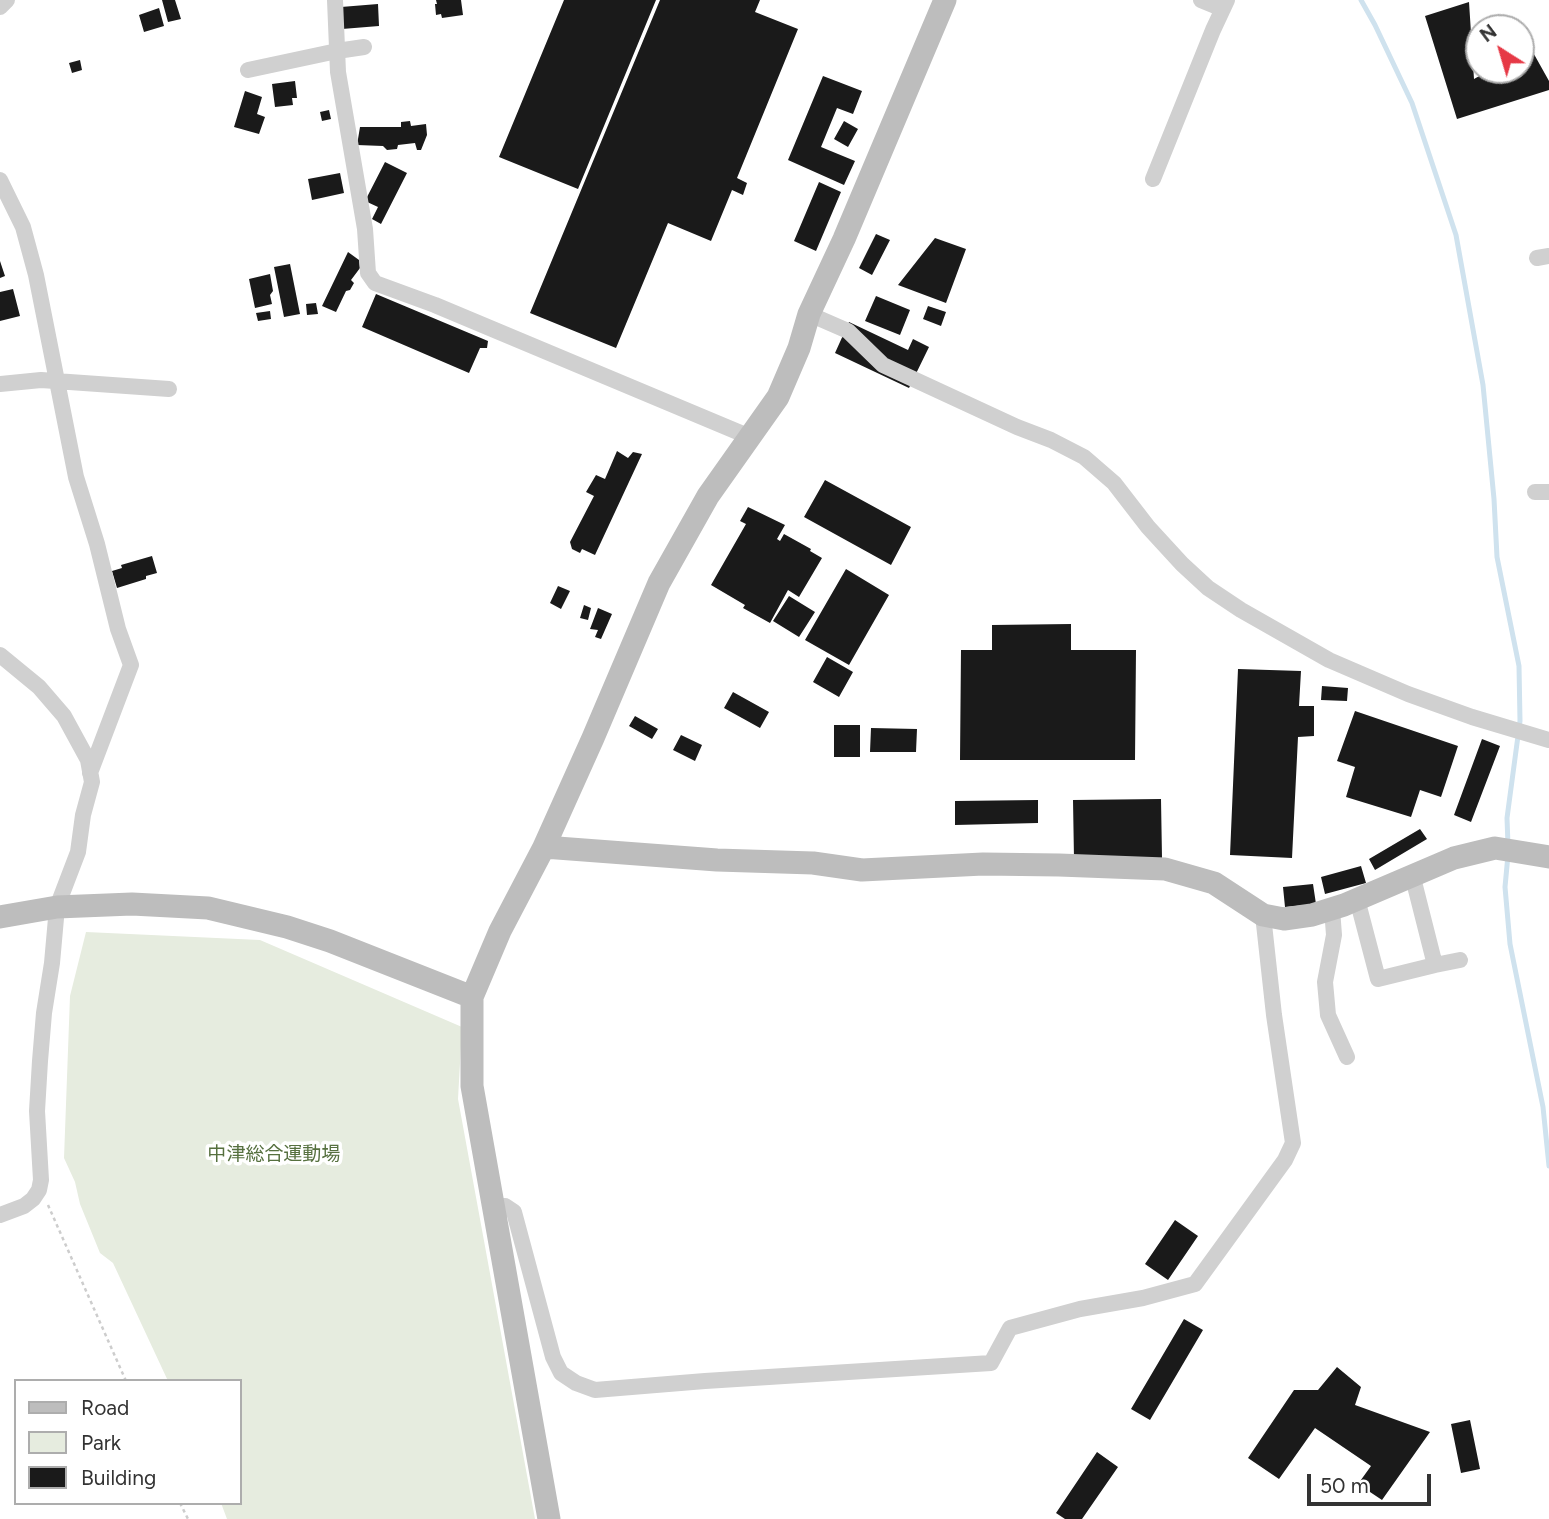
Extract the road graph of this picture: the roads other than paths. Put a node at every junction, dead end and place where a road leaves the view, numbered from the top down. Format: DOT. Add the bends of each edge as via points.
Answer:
graph roads {
  1 [pos="7,0"];
  2 [pos="335,0"];
  3 [pos="945,0"];
  4 [pos="1201,0"];
  5 [pos="1225,5"];
  6 [pos="0,7"];
  7 [pos="365,47"];
  8 [pos="337,51"];
  9 [pos="248,70"];
  10 [pos="1153,179"];
  11 [pos="0,180"];
  12 [pos="809,314"];
  13 [pos="57,381"];
  14 [pos="0,384"];
  15 [pos="169,389"];
  16 [pos="750,437"];
  17 [pos="0,655"];
  18 [pos="1549,740"];
  19 [pos="90,773"];
  20 [pos="544,847"];
  21 [pos="1549,857"];
  22 [pos="1412,874"];
  23 [pos="1357,899"];
  24 [pos="57,907"];
  25 [pos="1332,909"];
  26 [pos="1263,915"];
  27 [pos="0,917"];
  28 [pos="1460,960"];
  29 [pos="1435,965"];
  30 [pos="471,997"];
  31 [pos="1347,1057"];
  32 [pos="493,1208"];
  33 [pos="0,1215"];
  34 [pos="549,1519"];
  1 -- 6 [label="street"];
  2 -- 8 [label="street"];
  3 -- 12 [label="street"];
  4 -- 5 [label="street"];
  5 -- 10 [label="street"];
  7 -- 8 [label="street"];
  8 -- 9 [label="street"];
  8 -- 16 [label="street" via="368,273 375,282"];
  11 -- 13 [label="street" via="23,228"];
  12 -- 16 [label="street" via="778,397"];
  12 -- 18 [label="street" via="848,331 883,366 1084,457 1114,483 1182,564 1208,588 1252,616 1329,660 1396,689"];
  13 -- 14 [label="street"];
  13 -- 15 [label="street"];
  13 -- 19 [label="street" via="76,477 131,665"];
  16 -- 20 [label="street" via="708,496 659,583"];
  17 -- 19 [label="street" via="39,687 64,716 88,760"];
  19 -- 24 [label="street" via="78,852"];
  20 -- 26 [label="street" via="862,870 983,864 1165,869 1214,883"];
  20 -- 30 [label="street"];
  21 -- 22 [label="street" via="1495,848"];
  22 -- 23 [label="street"];
  22 -- 29 [label="street"];
  23 -- 25 [label="street"];
  23 -- 29 [label="street" via="1378,979"];
  24 -- 27 [label="street"];
  24 -- 30 [label="street" via="208,908 330,941"];
  24 -- 33 [label="street" via="40,1061 39,1191 24,1206"];
  25 -- 26 [label="street" via="1284,919"];
  25 -- 31 [label="street" via="1334,935 1325,982 1328,1014"];
  26 -- 32 [label="street" via="1293,1143 1285,1160 1195,1284 1010,1328 990,1363 595,1390 561,1373 514,1212 505,1206"];
  28 -- 29 [label="street"];
  30 -- 32 [label="street" via="472,1086"];
  32 -- 34 [label="street"];
}
